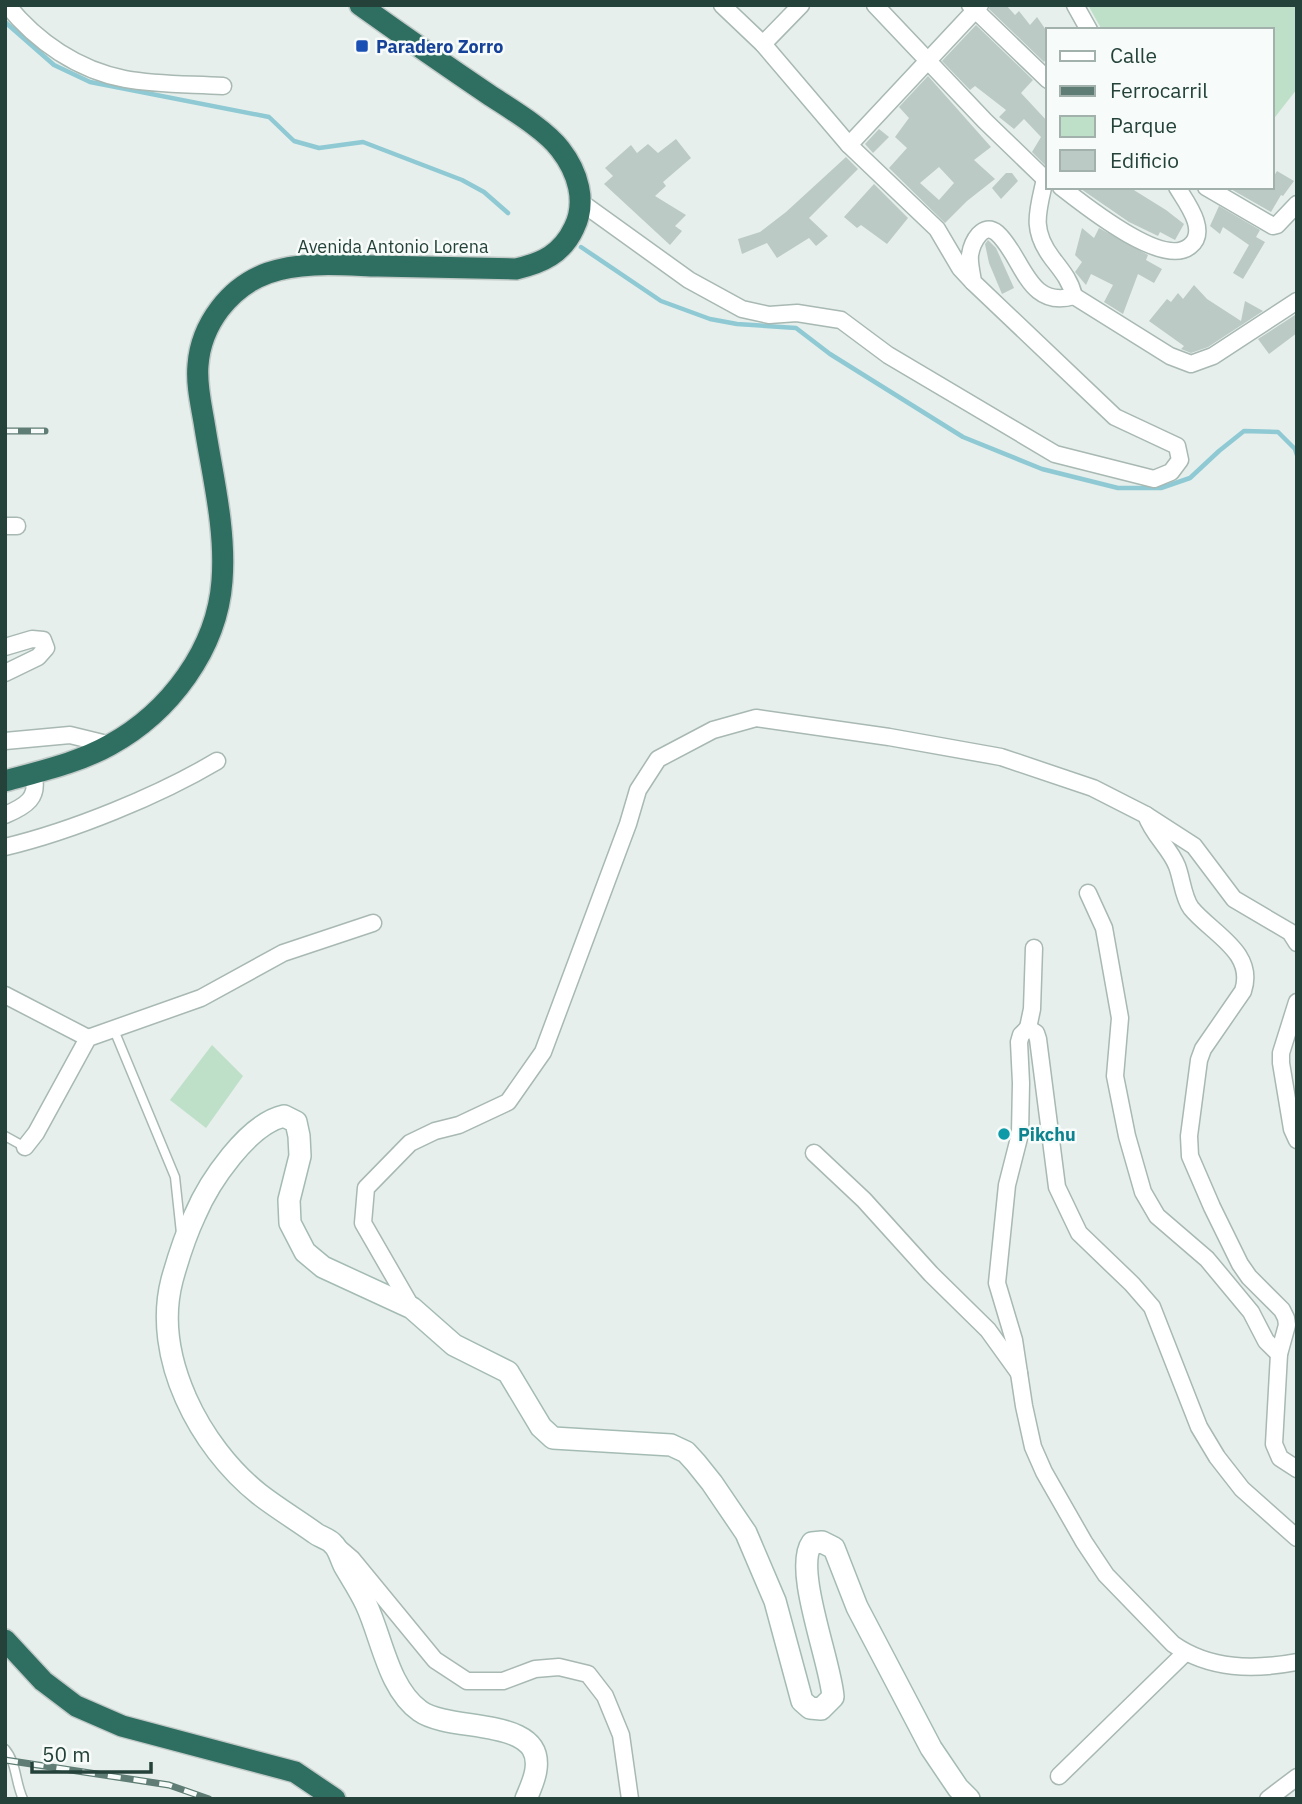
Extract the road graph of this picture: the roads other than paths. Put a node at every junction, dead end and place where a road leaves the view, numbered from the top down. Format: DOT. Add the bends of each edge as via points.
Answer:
graph roads {
  1 [pos="7,5"];
  2 [pos="360,5"];
  3 [pos="722,5"];
  4 [pos="801,5"];
  5 [pos="875,5"];
  6 [pos="1075,5"];
  7 [pos="975,7"];
  8 [pos="1088,28"];
  9 [pos="763,44"];
  10 [pos="927,60"];
  11 [pos="1046,78"];
  12 [pos="223,86"];
  13 [pos="849,145"];
  14 [pos="1046,178"];
  15 [pos="1046,182"];
  16 [pos="1063,189"];
  17 [pos="1178,189"];
  18 [pos="1209,189"];
  19 [pos="582,203"];
  20 [pos="1297,204"];
  21 [pos="974,282"];
  22 [pos="1074,296"];
  23 [pos="1297,301"];
  24 [pos="5,647"];
  25 [pos="5,673"];
  26 [pos="5,741"];
  27 [pos="111,745"];
  28 [pos="217,761"];
  29 [pos="33,773"];
  30 [pos="5,781"];
  31 [pos="5,815"];
  32 [pos="1146,815"];
  33 [pos="5,847"];
  34 [pos="1088,893"];
  35 [pos="373,923"];
  36 [pos="1297,943"];
  37 [pos="1034,948"];
  38 [pos="5,995"];
  39 [pos="1297,1002"];
  40 [pos="1028,1028"];
  41 [pos="114,1030"];
  42 [pos="88,1038"];
  43 [pos="5,1136"];
  44 [pos="1297,1140"];
  45 [pos="24,1147"];
  46 [pos="814,1153"];
  47 [pos="183,1250"];
  48 [pos="412,1308"];
  49 [pos="1279,1354"];
  50 [pos="1020,1375"];
  51 [pos="1297,1469"];
  52 [pos="1297,1538"];
  53 [pos="333,1543"];
  54 [pos="5,1640"];
  55 [pos="1185,1653"];
  56 [pos="1297,1662"];
  57 [pos="5,1749"];
  58 [pos="1059,1776"];
  59 [pos="1297,1777"];
  60 [pos="23,1799"];
  61 [pos="335,1799"];
  62 [pos="526,1799"];
  63 [pos="630,1799"];
  64 [pos="968,1799"];
  65 [pos="1268,1799"];
  1 -- 12 [label="street" via="24,26 88,68 125,79"];
  2 -- 19 [label="highway" via="559,147 572,169"];
  3 -- 9 [label="street"];
  4 -- 9 [label="street"];
  5 -- 10 [label="street"];
  6 -- 8 [label="street"];
  7 -- 10 [label="street"];
  7 -- 11 [label="street"];
  9 -- 13 [label="street"];
  10 -- 13 [label="street"];
  10 -- 14 [label="street"];
  13 -- 21 [label="street" via="937,229"];
  15 -- 22 [label="street" via="1037,211 1037,231 1067,276"];
  16 -- 17 [label="street" via="1090,211 1147,244 1172,252 1188,248 1197,230"];
  18 -- 20 [label="street" via="1273,226"];
  19 -- 21 [label="street" via="689,280 742,309 841,320 888,355 1055,454 1154,479 1171,472 1180,460 1177,446 1115,417"];
  19 -- 27 [label="highway, Avenida Antonio Lorena" via="568,242 540,263 516,269 340,265 283,269 250,282 221,307 204,337 198,374 222,536 218,606 206,644 181,684"];
  21 -- 22 [label="street" via="970,254 980,232 990,229 1007,244 1026,279 1039,290 1057,299"];
  22 -- 23 [label="street" via="1170,356 1191,364 1213,356"];
  24 -- 25 [label="street" via="32,639 43,640 46,648 38,657"];
  26 -- 27 [label="street" via="70,735"];
  27 -- 29 [label="highway, Avenida Antonio Lorena"];
  28 -- 33 [label="street" via="192,776 40,839"];
  29 -- 30 [label="highway, Avenida Antonio Lorena"];
  29 -- 31 [label="street" via="37,786 33,797"];
  32 -- 36 [label="street" via="1186,839 1234,899 1290,932"];
  32 -- 48 [label="street" via="1093,788 1001,757 757,718 713,730 658,759 638,790 543,1052 508,1102 410,1143 366,1188 363,1223"];
  32 -- 49 [label="street" via="1175,861 1191,907 1230,944 1244,970 1243,991 1199,1060 1189,1149 1240,1264 1286,1318"];
  34 -- 49 [label="street" via="1104,928 1119,1018 1115,1076 1143,1192 1157,1216 1208,1259"];
  35 -- 41 [label="street" via="284,953 201,998"];
  37 -- 40 [label="street"];
  38 -- 42 [label="street"];
  39 -- 44 [label="street" via="1281,1053"];
  40 -- 50 [label="street" via="1019,1042 1020,1134 1007,1185 997,1277"];
  40 -- 52 [label="street" via="1038,1039 1057,1187 1079,1233 1152,1307 1199,1427 1217,1457 1242,1489"];
  41 -- 42 [label="street"];
  41 -- 47 [label="lane" via="175,1177"];
  42 -- 45 [label="street"];
  43 -- 45 [label="lane"];
  46 -- 50 [label="street" via="988,1330"];
  47 -- 48 [label="street" via="196,1212 225,1165 254,1133 284,1116 296,1122 299,1136 290,1223 305,1252 323,1267"];
  47 -- 53 [label="street" via="172,1280 168,1327 173,1361 200,1429 257,1493"];
  48 -- 64 [label="street" via="454,1345 508,1372 541,1427 554,1438 671,1445 686,1452 746,1533 775,1601 802,1701 810,1708 821,1709 833,1697 809,1586 807,1551 813,1543 822,1542 834,1548 858,1607 931,1748"];
  49 -- 51 [label="street" via="1274,1444 1280,1458"];
  50 -- 55 [label="street" via="1033,1447 1084,1542 1106,1575"];
  53 -- 62 [label="street" via="366,1604 405,1696 421,1711 445,1722 510,1731 531,1747 536,1770"];
  53 -- 63 [label="street" via="352,1559 435,1660 467,1681 503,1681 535,1669 559,1667 588,1674 605,1696 621,1735"];
  54 -- 61 [label="highway" via="43,1681 76,1706 122,1727 295,1772"];
  55 -- 56 [label="street" via="1229,1666"];
  55 -- 58 [label="street"];
  57 -- 60 [label="lane"];
  59 -- 65 [label="street"];
}
